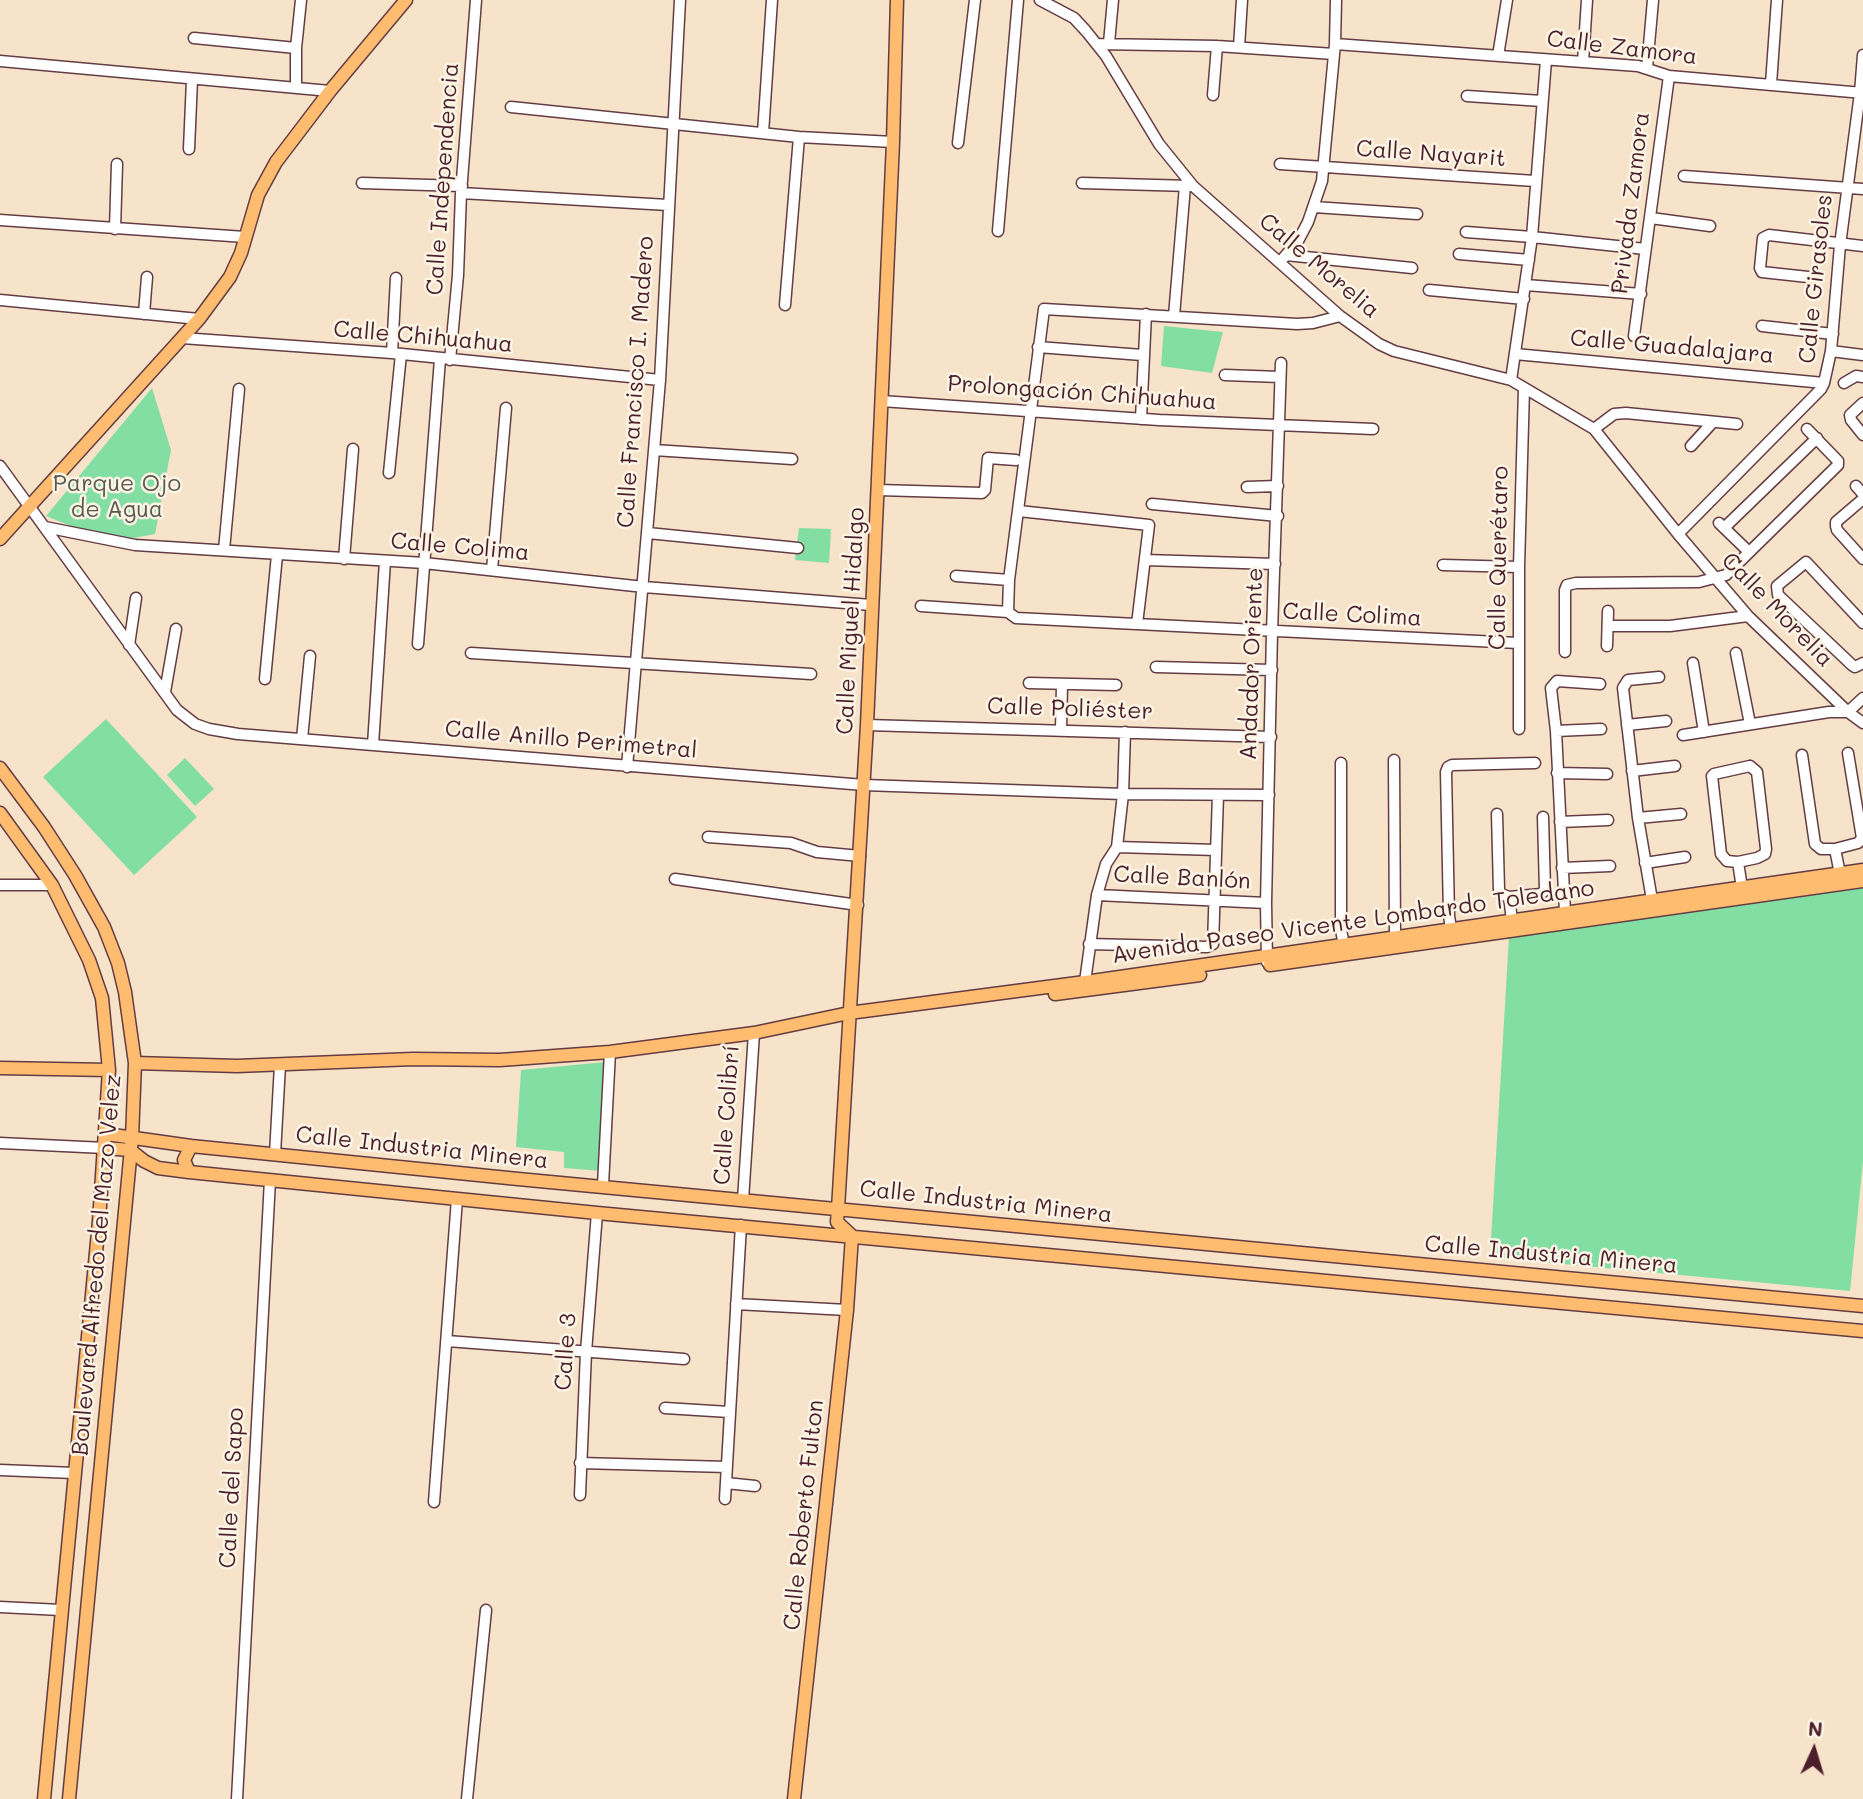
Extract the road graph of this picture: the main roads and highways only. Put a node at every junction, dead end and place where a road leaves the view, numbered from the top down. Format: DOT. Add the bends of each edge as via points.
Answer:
graph roads {
  1 [pos="406,0"];
  2 [pos="897,0"];
  3 [pos="0,539"];
  4 [pos="0,768"];
  5 [pos="0,813"];
  6 [pos="1863,870"];
  7 [pos="1863,881"];
  8 [pos="1512,925"];
  9 [pos="1267,961"];
  10 [pos="849,1013"];
  11 [pos="135,1063"];
  12 [pos="0,1068"];
  13 [pos="109,1070"];
  14 [pos="106,1134"];
  15 [pos="131,1144"];
  16 [pos="191,1146"];
  17 [pos="105,1147"];
  18 [pos="189,1172"];
  19 [pos="518,1179"];
  20 [pos="516,1203"];
  21 [pos="838,1209"];
  22 [pos="852,1236"];
  23 [pos="1863,1306"];
  24 [pos="1863,1331"];
  25 [pos="44,1799"];
  26 [pos="69,1799"];
  27 [pos="794,1799"];
  1 -- 3 [label="main road" via="275,162 257,195 230,278 199,319"];
  2 -- 10 [label="main road, Calle Miguel Hidalgo" via="867,725"];
  4 -- 11 [label="main road, Boulevard Alfredo del Mazo Velez" via="44,827 103,927 125,992"];
  5 -- 13 [label="main road, Boulevard Alfredo del Mazo Velez" via="52,885 83,947 99,985"];
  6 -- 8 [label="main road, Avenida Paseo Vicente Lombardo Toledano" via="1565,912"];
  7 -- 8 [label="main road, Avenida Paseo Vicente Lombardo Toledano"];
  8 -- 9 [label="main road, Avenida Paseo Vicente Lombardo Toledano"];
  8 -- 9 [label="main road, Avenida Paseo Vicente Lombardo Toledano" via="1451,928"];
  9 -- 10 [label="main road, Avenida Paseo Vicente Lombardo Toledano"];
  10 -- 11 [label="main road, Avenida Paseo Vicente Lombardo Toledano" via="754,1033 610,1052 500,1060"];
  10 -- 21 [label="main road, Calle Miguel Hidalgo"];
  11 -- 15 [label="main road, Boulevard Alfredo del Mazo Velez"];
  12 -- 13 [label="main road"];
  13 -- 14 [label="main road, Boulevard Alfredo del Mazo Velez"];
  14 -- 15 [label="main road, Calle Industria Minera"];
  14 -- 17 [label="main road, Boulevard Alfredo del Mazo Velez"];
  15 -- 16 [label="main road, Calle Industria Minera"];
  15 -- 17 [label="main road, Calle Industria Minera"];
  15 -- 18 [label="main road, Calle Industria Minera" via="144,1161 158,1168"];
  15 -- 26 [label="main road, Boulevard Alfredo del Mazo Velez"];
  16 -- 18 [label="main road" via="184,1160"];
  16 -- 19 [label="main road, Calle Industria Minera"];
  17 -- 25 [label="main road, Boulevard Alfredo del Mazo Velez"];
  18 -- 20 [label="main road, Calle Industria Minera"];
  19 -- 20 [label="main road"];
  19 -- 21 [label="main road, Calle Industria Minera"];
  20 -- 22 [label="main road, Calle Industria Minera"];
  21 -- 22 [label="main road" via="838,1222"];
  21 -- 23 [label="main road, Calle Industria Minera"];
  22 -- 24 [label="main road, Calle Industria Minera"];
  22 -- 27 [label="main road, Calle Roberto Fulton"];
}
